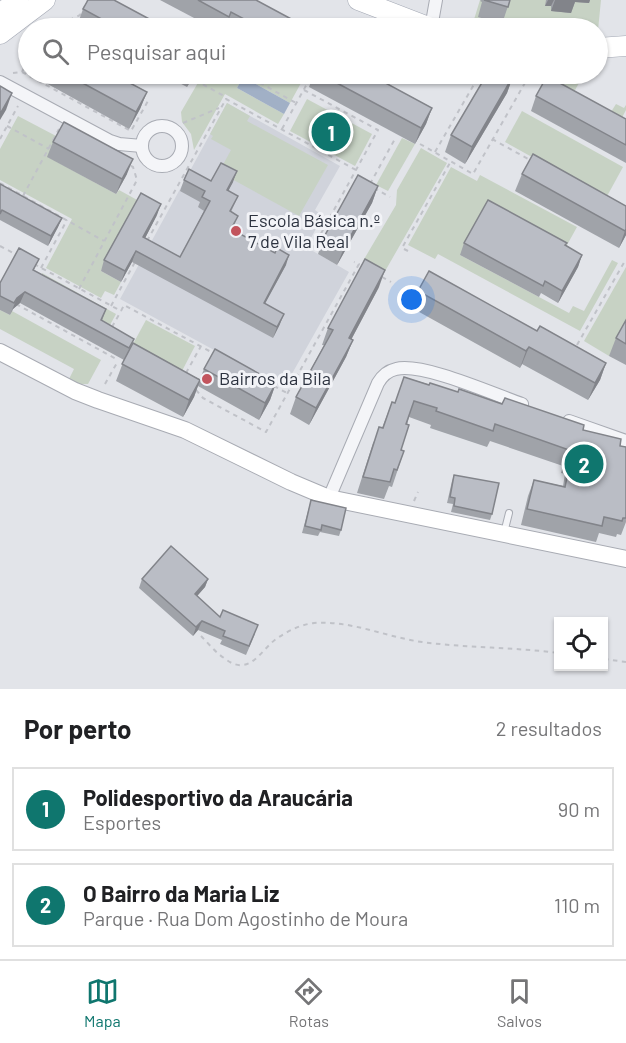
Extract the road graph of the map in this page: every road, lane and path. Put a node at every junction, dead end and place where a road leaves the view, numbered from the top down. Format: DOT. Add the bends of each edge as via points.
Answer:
graph roads {
  1 [pos="18,0"];
  2 [pos="45,0"];
  3 [pos="88,0"];
  4 [pos="358,0"];
  5 [pos="436,0"];
  6 [pos="0,14"];
  7 [pos="21,18"];
  8 [pos="74,18"];
  9 [pos="405,18"];
  10 [pos="433,18"];
  11 [pos="18,20"];
  12 [pos="0,34"];
  13 [pos="626,46"];
  14 [pos="608,47"];
  15 [pos="18,73"];
  16 [pos="3,78"];
  17 [pos="44,84"];
  18 [pos="202,84"];
  19 [pos="262,84"];
  20 [pos="307,84"];
  21 [pos="474,84"];
  22 [pos="524,84"];
  23 [pos="304,90"];
  24 [pos="226,99"];
  25 [pos="148,101"];
  26 [pos="296,103"];
  27 [pos="19,104"];
  28 [pos="221,108"];
  29 [pos="183,123"];
  30 [pos="7,126"];
  31 [pos="61,127"];
  32 [pos="282,129"];
  33 [pos="396,136"];
  34 [pos="0,139"];
  35 [pos="492,139"];
  36 [pos="420,144"];
  37 [pos="142,146"];
  38 [pos="49,149"];
  39 [pos="435,152"];
  40 [pos="123,161"];
  41 [pos="451,161"];
  42 [pos="534,162"];
  43 [pos="356,170"];
  44 [pos="0,183"];
  45 [pos="23,196"];
  46 [pos="390,197"];
  47 [pos="67,220"];
  48 [pos="104,241"];
  49 [pos="146,243"];
  50 [pos="0,246"];
  51 [pos="314,248"];
  52 [pos="408,251"];
  53 [pos="140,254"];
  54 [pos="21,257"];
  55 [pos="626,259"];
  56 [pos="31,262"];
  57 [pos="354,262"];
  58 [pos="41,268"];
  59 [pos="375,273"];
  60 [pos="391,282"];
  61 [pos="79,288"];
  62 [pos="11,302"];
  63 [pos="111,306"];
  64 [pos="121,311"];
  65 [pos="112,327"];
  66 [pos="577,345"];
  67 [pos="201,346"];
  68 [pos="0,352"];
  69 [pos="122,353"];
  70 [pos="220,357"];
  71 [pos="118,360"];
  72 [pos="184,377"];
  73 [pos="268,383"];
  74 [pos="105,384"];
  75 [pos="190,384"];
  76 [pos="288,394"];
  77 [pos="539,410"];
  78 [pos="561,418"];
  79 [pos="626,441"];
  80 [pos="418,492"];
  81 [pos="329,498"];
  82 [pos="414,503"];
  83 [pos="509,513"];
  84 [pos="504,534"];
  85 [pos="626,560"];
  86 [pos="201,636"];
  87 [pos="554,653"];
  88 [pos="608,659"];
  89 [pos="626,662"];
  1 -- 6 [label="main road"];
  2 -- 7 [label="main road"];
  3 -- 8 [label="path" via="80,15"];
  4 -- 9 [label="main road"];
  5 -- 10 [label="street"];
  11 -- 12 [label="main road"];
  13 -- 14 [label="main road"];
  15 -- 16 [label="path"];
  16 -- 37 [label="street" via="110,141"];
  17 -- 25 [label="path" via="131,131"];
  18 -- 24 [label="path"];
  19 -- 26 [label="path"];
  20 -- 23 [label="path"];
  21 -- 39 [label="path"];
  22 -- 35 [label="path"];
  23 -- 26 [label="path"];
  23 -- 43 [label="path" via="378,130"];
  24 -- 28 [label="path"];
  24 -- 32 [label="path"];
  26 -- 32 [label="path"];
  27 -- 30 [label="path"];
  28 -- 29 [label="path"];
  28 -- 49 [label="path"];
  30 -- 34 [label="path"];
  30 -- 38 [label="path"];
  31 -- 38 [label="path"];
  32 -- 43 [label="path"];
  33 -- 46 [label="path" via="369,185"];
  35 -- 41 [label="path" via="473,174"];
  35 -- 42 [label="path"];
  36 -- 39 [label="path"];
  38 -- 45 [label="path"];
  39 -- 41 [label="path"];
  40 -- 48 [label="path" via="133,167 136,180"];
  41 -- 52 [label="path" via="402,248"];
  43 -- 51 [label="path"];
  44 -- 45 [label="path"];
  45 -- 47 [label="path"];
  47 -- 48 [label="path"];
  47 -- 58 [label="path"];
  48 -- 61 [label="path"];
  50 -- 54 [label="path"];
  53 -- 63 [label="path"];
  55 -- 66 [label="path"];
  56 -- 58 [label="path"];
  57 -- 76 [label="path" via="359,264"];
  58 -- 61 [label="path"];
  59 -- 60 [label="path"];
  61 -- 63 [label="path"];
  62 -- 71 [label="path"];
  63 -- 64 [label="path"];
  64 -- 65 [label="path"];
  64 -- 67 [label="path" via="124,305"];
  67 -- 70 [label="path"];
  67 -- 72 [label="path"];
  68 -- 81 [label="street" via="75,391 185,430"];
  69 -- 71 [label="path"];
  71 -- 74 [label="path"];
  73 -- 76 [label="path"];
  75 -- 76 [label="path" via="203,398 266,432"];
  77 -- 81 [label="street" via="425,370 404,367 388,371 378,383"];
  78 -- 79 [label="street"];
  80 -- 82 [label="path"];
  81 -- 84 [label="street"];
  83 -- 84 [label="lane"];
  84 -- 85 [label="street"];
  86 -- 87 [label="path" via="225,660 238,664 249,664 296,627 315,623 362,628 442,645"];
  88 -- 89 [label="path"];
}
